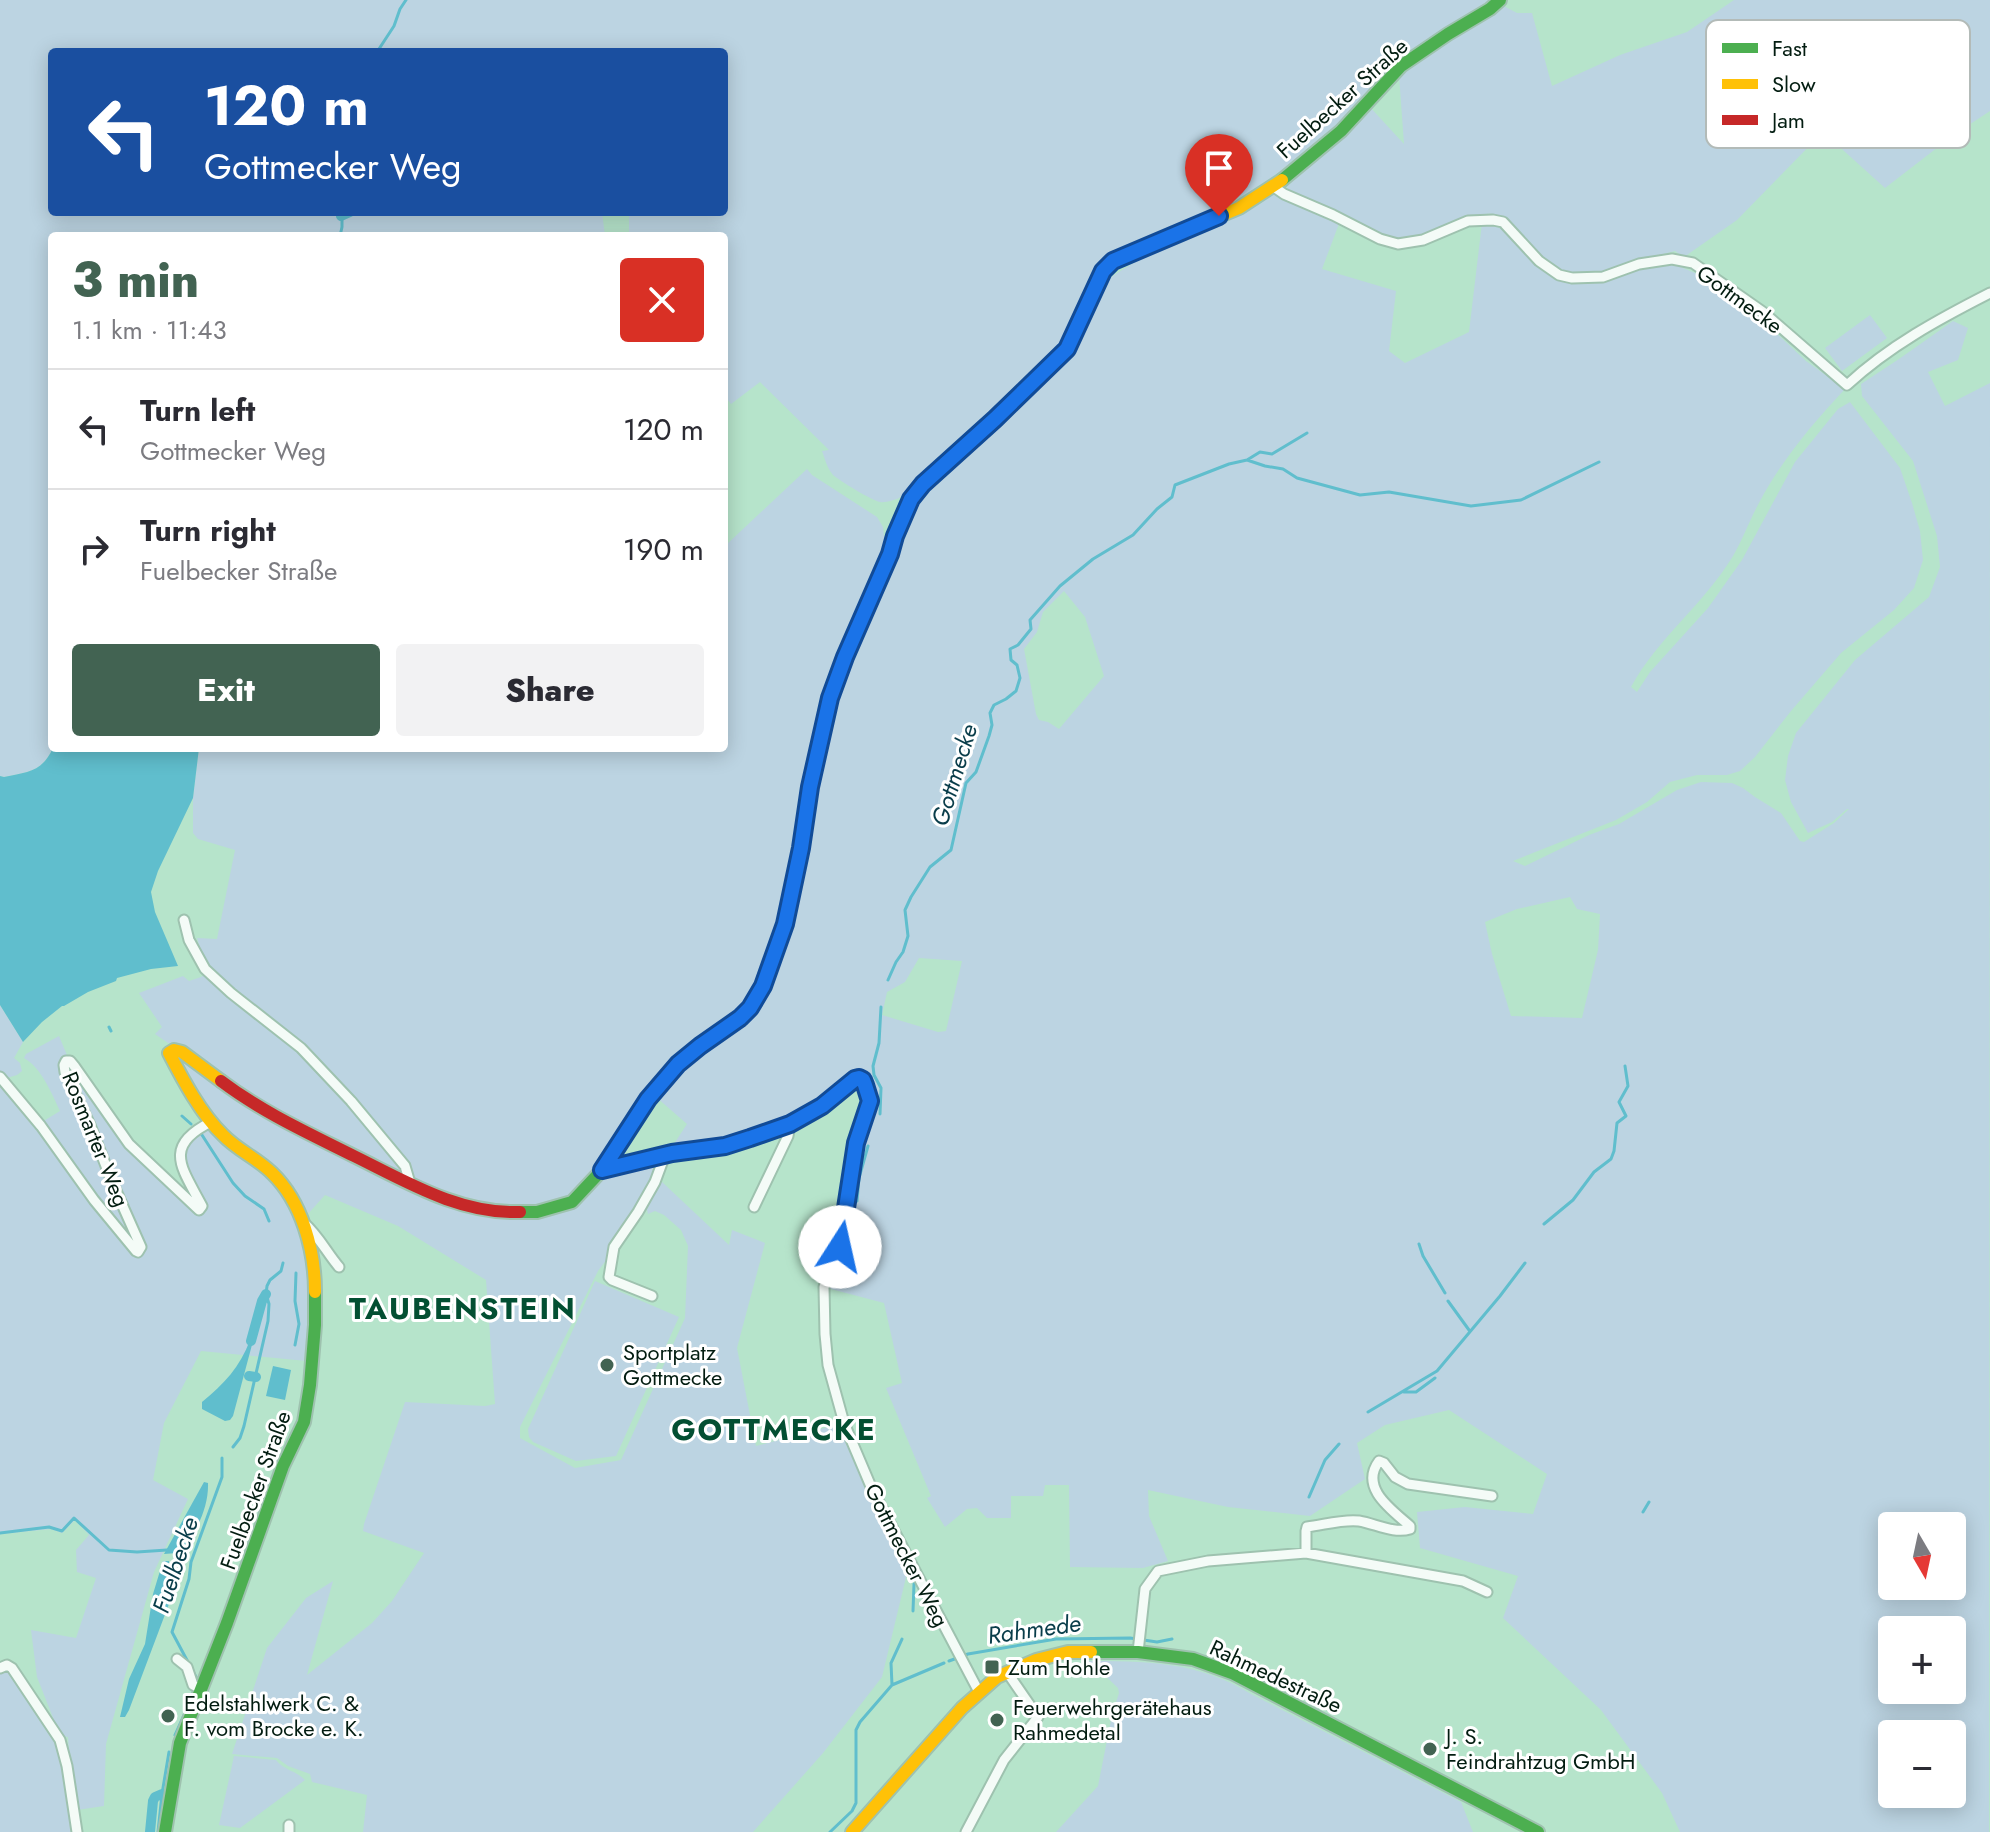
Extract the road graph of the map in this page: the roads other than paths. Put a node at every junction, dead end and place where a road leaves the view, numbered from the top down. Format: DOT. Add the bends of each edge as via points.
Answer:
graph roads {
  1 [pos="1500,0"];
  2 [pos="1274,187"];
  3 [pos="1990,293"];
  4 [pos="184,920"];
  5 [pos="0,1077"];
  6 [pos="211,1122"];
  7 [pos="790,1124"];
  8 [pos="665,1155"];
  9 [pos="602,1170"];
  10 [pos="410,1183"];
  11 [pos="754,1207"];
  12 [pos="303,1221"];
  13 [pos="339,1267"];
  14 [pos="652,1296"];
  15 [pos="1492,1496"];
  16 [pos="1306,1553"];
  17 [pos="1487,1592"];
  18 [pos="1139,1642"];
  19 [pos="177,1659"];
  20 [pos="0,1668"];
  21 [pos="1007,1672"];
  22 [pos="201,1689"];
  23 [pos="979,1692"];
  24 [pos="77,1832"];
  25 [pos="165,1832"];
  26 [pos="852,1832"];
  27 [pos="966,1832"];
  28 [pos="1538,1832"];
  1 -- 2 [label="street, Fuelbecker Straße" via="1401,66 1341,131"];
  2 -- 3 [label="street, Gottmecke" via="1398,244 1423,240 1468,221 1503,222 1539,261 1572,278 1603,277 1672,259 1693,263 1763,312 1847,385 1901,343"];
  2 -- 9 [label="street, Fuelbecker Straße" via="1239,208 1113,261 1103,271 1067,349 911,499 830,698 785,924 763,986 740,1018 678,1064"];
  4 -- 10 [label="street" via="205,969 301,1048 405,1166"];
  5 -- 6 [label="street, Rosmarter Weg" via="138,1252 141,1247 65,1072 66,1061 129,1144 199,1210 202,1206 179,1154 186,1139"];
  6 -- 10 [label="street, Fuelbecker Straße" via="169,1053 174,1050 272,1116"];
  6 -- 12 [label="street, Fuelbecker Straße" via="272,1173"];
  7 -- 8 [label="street, Gottmecker Weg" via="725,1146"];
  7 -- 11 [label="street"];
  7 -- 23 [label="street, Gottmecker Weg" via="855,1079 863,1080 870,1101 856,1143 840,1247 824,1287 828,1365 834,1395 872,1489"];
  8 -- 9 [label="street, Gottmecker Weg"];
  8 -- 14 [label="street" via="655,1182 614,1247 609,1277"];
  9 -- 10 [label="street, Fuelbecker Straße" via="572,1202 518,1214 470,1208"];
  12 -- 13 [label="street"];
  12 -- 22 [label="street, Fuelbecker Straße" via="315,1281 304,1422"];
  15 -- 16 [label="street" via="1408,1484 1379,1461 1373,1480 1377,1493 1410,1529 1359,1521 1307,1527"];
  16 -- 17 [label="street" via="1463,1581"];
  16 -- 18 [label="street" via="1158,1571 1145,1589"];
  18 -- 21 [label="street, Rahmedestraße" via="1068,1652"];
  18 -- 28 [label="street, Rahmedestraße" via="1232,1673"];
  19 -- 22 [label="street"];
  20 -- 24 [label="street" via="12,1668 60,1740"];
  21 -- 23 [label="street, Rahmedestraße"];
  21 -- 27 [label="street" via="1038,1717 1004,1760"];
  22 -- 25 [label="street, Fuelbecker Straße" via="180,1743"];
  23 -- 26 [label="street, Rahmedestraße"];
}
